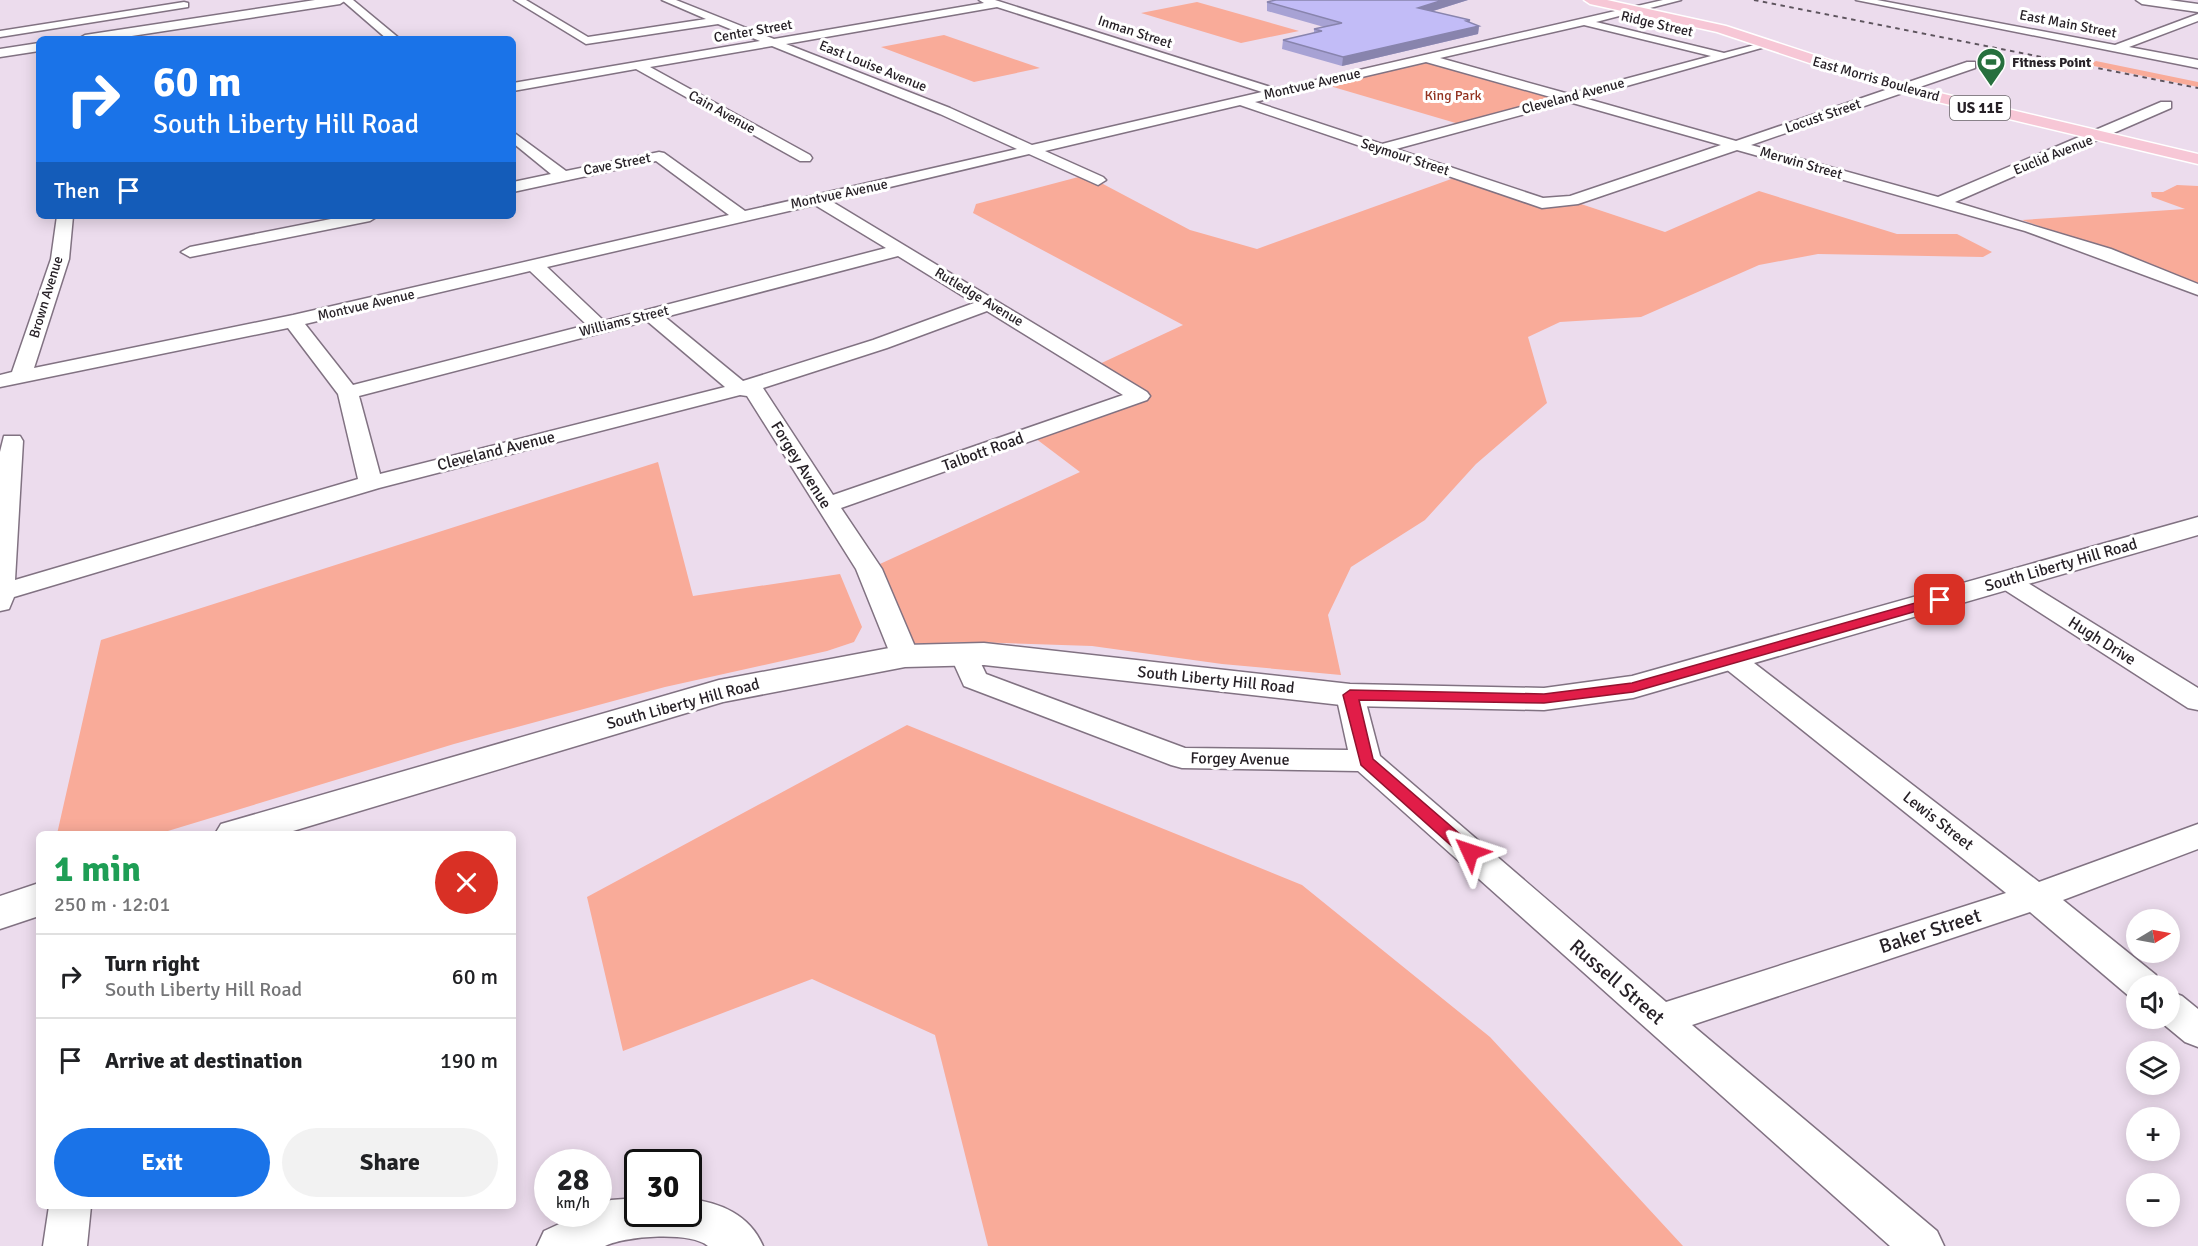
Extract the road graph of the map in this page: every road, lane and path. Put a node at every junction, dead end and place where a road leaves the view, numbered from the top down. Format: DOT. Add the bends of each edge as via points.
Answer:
graph roads {
  1 [pos="340,0"];
  2 [pos="346,0"];
  3 [pos="519,0"];
  4 [pos="667,0"];
  5 [pos="984,0"];
  6 [pos="1590,0"];
  7 [pos="1676,0"];
  8 [pos="1861,0"];
  9 [pos="2142,0"];
  10 [pos="184,2"];
  11 [pos="998,4"];
  12 [pos="1640,9"];
  13 [pos="2196,17"];
  14 [pos="719,21"];
  15 [pos="183,22"];
  16 [pos="1584,22"];
  17 [pos="0,34"];
  18 [pos="106,36"];
  19 [pos="390,36"];
  20 [pos="774,43"];
  21 [pos="1766,45"];
  22 [pos="36,47"];
  23 [pos="2116,48"];
  24 [pos="1399,51"];
  25 [pos="0,53"];
  26 [pos="1723,56"];
  27 [pos="1425,58"];
  28 [pos="2198,64"];
  29 [pos="1971,65"];
  30 [pos="639,66"];
  31 [pos="516,86"];
  32 [pos="1901,89"];
  33 [pos="1276,92"];
  34 [pos="1568,97"];
  35 [pos="1240,101"];
  36 [pos="2166,105"];
  37 [pos="2098,136"];
  38 [pos="516,138"];
  39 [pos="1738,146"];
  40 [pos="1380,149"];
  41 [pos="1034,150"];
  42 [pos="805,158"];
  43 [pos="2198,159"];
  44 [pos="561,175"];
  45 [pos="1098,180"];
  46 [pos="516,186"];
  47 [pos="818,200"];
  48 [pos="1572,201"];
  49 [pos="1940,202"];
  50 [pos="740,215"];
  51 [pos="65,219"];
  52 [pos="336,219"];
  53 [pos="314,221"];
  54 [pos="900,250"];
  55 [pos="190,252"];
  56 [pos="535,266"];
  57 [pos="2198,290"];
  58 [pos="990,303"];
  59 [pos="651,315"];
  60 [pos="293,321"];
  61 [pos="600,327"];
  62 [pos="21,377"];
  63 [pos="0,381"];
  64 [pos="740,389"];
  65 [pos="348,393"];
  66 [pos="1140,396"];
  67 [pos="12,441"];
  68 [pos="371,483"];
  69 [pos="826,505"];
  70 [pos="2198,526"];
  71 [pos="2006,580"];
  72 [pos="1,596"];
  73 [pos="964,655"];
  74 [pos="905,656"];
  75 [pos="1731,659"];
  76 [pos="1350,695"];
  77 [pos="2198,701"];
  78 [pos="1366,761"];
  79 [pos="245,831"];
  80 [pos="2198,836"];
  81 [pos="2035,897"];
  82 [pos="36,900"];
  83 [pos="0,913"];
  84 [pos="2130,975"];
  85 [pos="2180,1016"];
  86 [pos="1660,1020"];
  87 [pos="2198,1030"];
  88 [pos="70,1209"];
  89 [pos="65,1246"];
  90 [pos="559,1246"];
  91 [pos="741,1246"];
  92 [pos="1922,1246"];
  1 -- 15 [label="street"];
  2 -- 19 [label="street"];
  3 -- 14 [label="street" via="586,42"];
  4 -- 14 [label="street, East Louise Avenue"];
  5 -- 11 [label="street, Inman Street"];
  6 -- 12 [label="main road, East Morris Boulevard / US 11E"];
  7 -- 12 [label="street, Montvue Avenue"];
  8 -- 23 [label="street, East Main Street"];
  9 -- 13 [label="street"];
  10 -- 15 [label="street"];
  10 -- 17 [label="street"];
  11 -- 20 [label="street, Center Street"];
  11 -- 33 [label="street, Inman Street"];
  12 -- 16 [label="street, Montvue Avenue"];
  12 -- 21 [label="main road, East Morris Boulevard / US 11E" via="1721,28"];
  13 -- 23 [label="street"];
  14 -- 20 [label="street, East Louise Avenue"];
  15 -- 18 [label="street"];
  16 -- 26 [label="street, Ridge Street"];
  16 -- 27 [label="street, Montvue Avenue"];
  20 -- 30 [label="street, Center Street"];
  20 -- 41 [label="street, East Louise Avenue"];
  21 -- 26 [label="street, Cleveland Avenue"];
  21 -- 32 [label="main road, East Morris Boulevard / US 11E"];
  22 -- 25 [label="street"];
  23 -- 28 [label="street, East Main Street"];
  24 -- 27 [label="street, Merwin Street"];
  26 -- 34 [label="street, Cleveland Avenue"];
  27 -- 33 [label="street, Montvue Avenue"];
  27 -- 34 [label="street, Merwin Street"];
  29 -- 32 [label="street, Locust Street"];
  30 -- 31 [label="street, Center Street"];
  30 -- 42 [label="street, Cain Avenue"];
  32 -- 37 [label="main road, East Morris Boulevard / US 11E"];
  32 -- 39 [label="street, Locust Street"];
  33 -- 35 [label="street, Montvue Avenue"];
  34 -- 39 [label="street, Merwin Street"];
  34 -- 40 [label="street, Cleveland Avenue"];
  35 -- 40 [label="street, Seymour Street"];
  35 -- 41 [label="street, Montvue Avenue"];
  36 -- 37 [label="street, Euclid Avenue"];
  37 -- 43 [label="main road, East Morris Boulevard / US 11E"];
  37 -- 49 [label="street, Euclid Avenue"];
  38 -- 44 [label="street"];
  39 -- 48 [label="street, Locust Street"];
  39 -- 49 [label="street, Merwin Street"];
  40 -- 48 [label="street, Seymour Street" via="1542,203"];
  41 -- 45 [label="street, East Louise Avenue"];
  41 -- 47 [label="street, Montvue Avenue"];
  44 -- 46 [label="street, Cave Street"];
  44 -- 50 [label="street, Cave Street" via="659,156"];
  47 -- 50 [label="street, Montvue Avenue"];
  47 -- 54 [label="street, Rutledge Avenue"];
  49 -- 57 [label="street, Merwin Street" via="2096,250"];
  50 -- 56 [label="street, Montvue Avenue"];
  51 -- 62 [label="street, Brown Avenue" via="60,259"];
  52 -- 53 [label="street"];
  53 -- 55 [label="street"];
  54 -- 58 [label="street, Rutledge Avenue"];
  54 -- 59 [label="street, Williams Street"];
  56 -- 60 [label="street, Montvue Avenue"];
  56 -- 61 [label="street"];
  58 -- 64 [label="street, Cleveland Avenue"];
  58 -- 66 [label="street, Rutledge Avenue"];
  59 -- 61 [label="street, Williams Street"];
  59 -- 64 [label="street, Forgey Avenue"];
  60 -- 62 [label="street, Montvue Avenue"];
  60 -- 65 [label="street"];
  61 -- 65 [label="street, Williams Street"];
  62 -- 63 [label="street, Montvue Avenue"];
  64 -- 68 [label="street, Cleveland Avenue"];
  64 -- 69 [label="street, Forgey Avenue" via="754,390"];
  65 -- 68 [label="street"];
  66 -- 69 [label="street, Talbott Road"];
  67 -- 72 [label="street"];
  68 -- 72 [label="street, Cleveland Avenue"];
  69 -- 74 [label="street, Forgey Avenue" via="869,569"];
  70 -- 71 [label="street, South Liberty Hill Road"];
  71 -- 75 [label="street, South Liberty Hill Road"];
  71 -- 77 [label="street, Hugh Drive"];
  73 -- 74 [label="street, South Liberty Hill Road"];
  73 -- 76 [label="street, South Liberty Hill Road" via="984,654"];
  73 -- 78 [label="street, Forgey Avenue" via="974,680 1182,758"];
  74 -- 79 [label="street, South Liberty Hill Road" via="719,691"];
  75 -- 76 [label="street, South Liberty Hill Road" via="1633,687 1544,699"];
  75 -- 81 [label="street, Lewis Street"];
  76 -- 78 [label="street"];
  78 -- 86 [label="street, Russell Street"];
  80 -- 81 [label="street, Baker Street"];
  81 -- 84 [label="street, Lewis Street"];
  81 -- 86 [label="street, Baker Street"];
  82 -- 83 [label="street"];
  85 -- 87 [label="street"];
  86 -- 92 [label="street, Russell Street"];
  88 -- 89 [label="street"];
  90 -- 91 [label="street" via="611,1221 662,1216 712,1222"];
}
